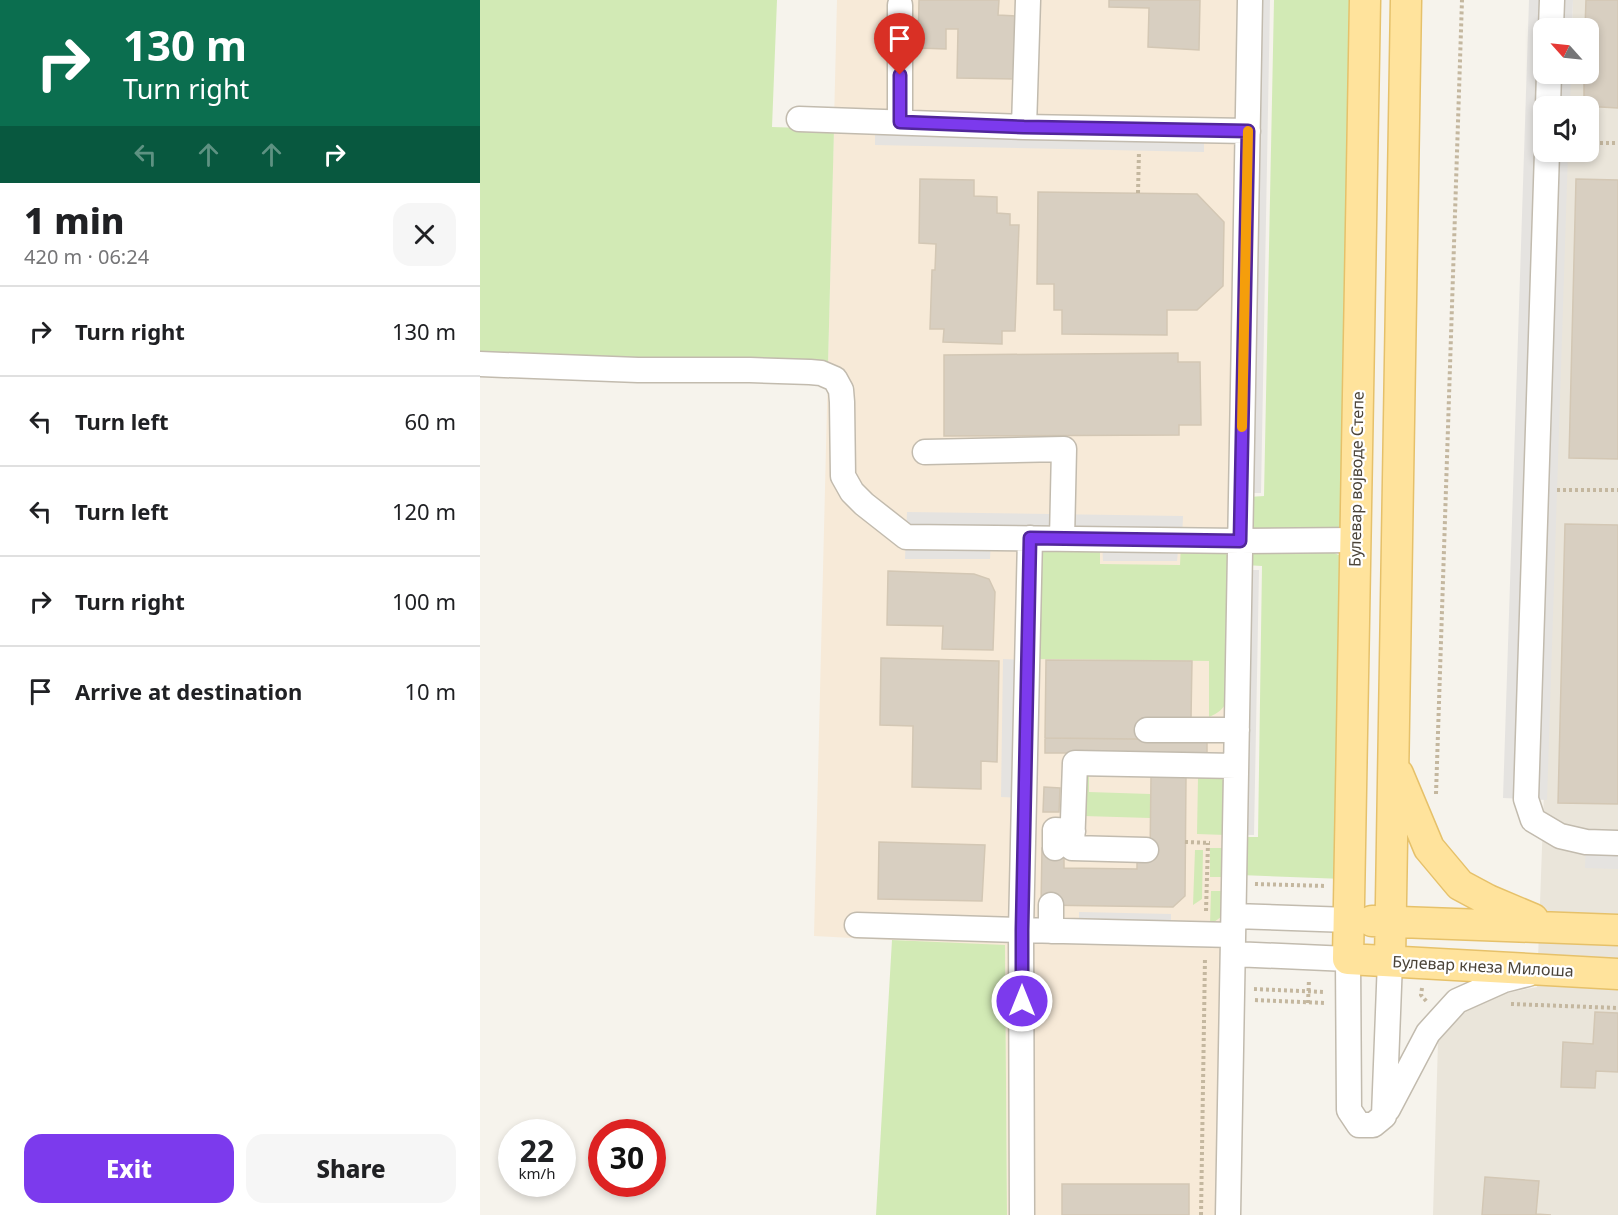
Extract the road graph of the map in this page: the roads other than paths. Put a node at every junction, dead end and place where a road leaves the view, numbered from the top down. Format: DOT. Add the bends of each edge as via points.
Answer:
graph roads {
  1 [pos="1028,0"];
  2 [pos="1250,0"];
  3 [pos="1365,0"];
  4 [pos="1406,0"];
  5 [pos="1552,0"];
  6 [pos="900,5"];
  7 [pos="1551,18"];
  8 [pos="799,119"];
  9 [pos="900,122"];
  10 [pos="1024,127"];
  11 [pos="1248,131"];
  12 [pos="1546,162"];
  13 [pos="480,364"];
  14 [pos="926,452"];
  15 [pos="1030,538"];
  16 [pos="1062,539"];
  17 [pos="1355,540"];
  18 [pos="1240,541"];
  19 [pos="1147,730"];
  20 [pos="1237,730"];
  21 [pos="1393,763"];
  22 [pos="1236,766"];
  23 [pos="1073,831"];
  24 [pos="1618,843"];
  25 [pos="1055,848"];
  26 [pos="1146,850"];
  27 [pos="1051,905"];
  28 [pos="1348,920"];
  29 [pos="1390,921"];
  30 [pos="857,925"];
  31 [pos="1550,926"];
  32 [pos="1022,930"];
  33 [pos="1618,930"];
  34 [pos="1051,931"];
  35 [pos="1233,935"];
  36 [pos="1348,959"];
  37 [pos="1390,961"];
  38 [pos="1546,970"];
  39 [pos="1618,974"];
  40 [pos="1384,1116"];
  41 [pos="1022,1215"];
  42 [pos="1228,1215"];
  1 -- 10 [label="street"];
  2 -- 11 [label="street"];
  3 -- 17 [label="main road, Булевар војводе Степе"];
  4 -- 21 [label="main road"];
  5 -- 7 [label="street"];
  6 -- 9 [label="street"];
  8 -- 9 [label="street"];
  9 -- 10 [label="street"];
  10 -- 11 [label="street"];
  11 -- 18 [label="street"];
  12 -- 24 [label="street" via="1526,799 1533,820 1560,836"];
  13 -- 15 [label="street" via="821,373 835,379 841,390 843,476 864,504 906,537"];
  14 -- 16 [label="street" via="1064,449"];
  15 -- 16 [label="street"];
  15 -- 32 [label="street"];
  16 -- 18 [label="street"];
  17 -- 18 [label="street"];
  17 -- 28 [label="main road, Булевар војводе Степе"];
  18 -- 20 [label="street"];
  19 -- 20 [label="street"];
  20 -- 22 [label="street"];
  21 -- 29 [label="main road"];
  21 -- 31 [label="main road" via="1429,848 1460,885"];
  22 -- 23 [label="street" via="1075,763"];
  22 -- 35 [label="street"];
  23 -- 25 [label="street" via="1055,830"];
  23 -- 26 [label="street" via="1072,848"];
  27 -- 34 [label="street"];
  28 -- 29 [label="main road"];
  28 -- 35 [label="street"];
  28 -- 36 [label="main road, Булевар војводе Степе"];
  29 -- 31 [label="main road"];
  29 -- 37 [label="main road"];
  30 -- 32 [label="street"];
  31 -- 33 [label="main road"];
  32 -- 34 [label="street"];
  32 -- 41 [label="street"];
  34 -- 35 [label="street"];
  35 -- 36 [label="street"];
  35 -- 42 [label="street"];
  36 -- 37 [label="main road, Булевар кнеза Милоша"];
  36 -- 40 [label="street" via="1349,1110 1359,1125 1373,1125"];
  37 -- 38 [label="main road, Булевар кнеза Милоша"];
  37 -- 40 [label="street"];
  38 -- 39 [label="main road, Булевар кнеза Милоша"];
  38 -- 40 [label="street" via="1504,980 1436,1013"];
}
